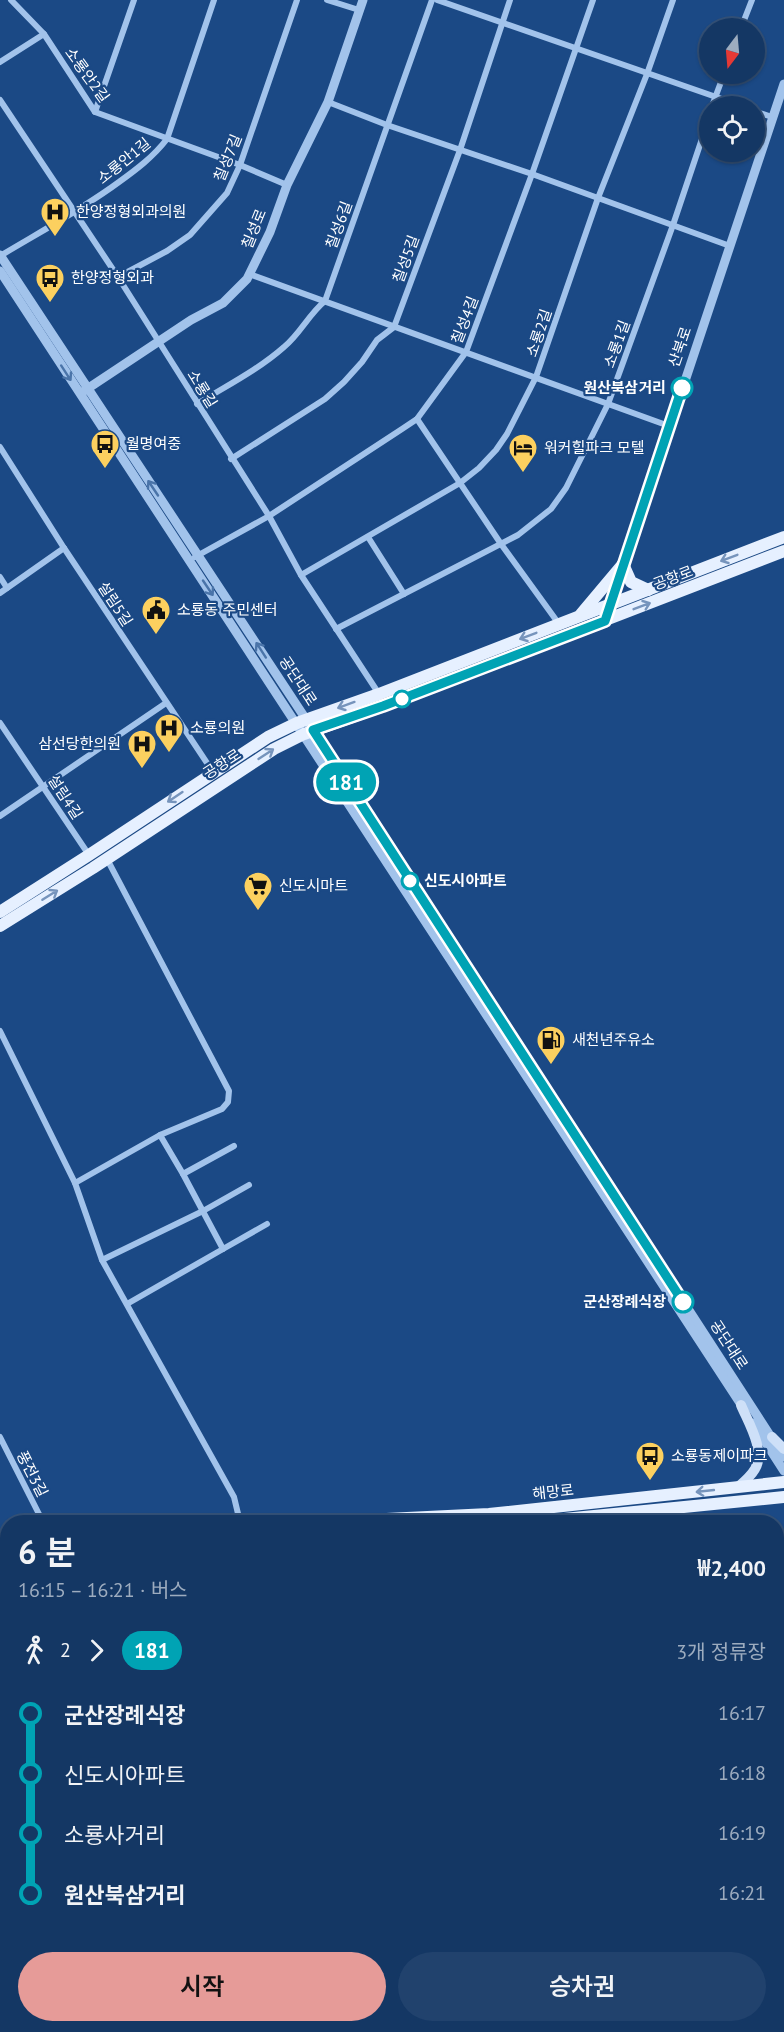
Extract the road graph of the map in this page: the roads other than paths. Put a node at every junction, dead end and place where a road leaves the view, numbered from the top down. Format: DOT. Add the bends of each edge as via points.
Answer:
graph roads {
  1 [pos="11,0"];
  2 [pos="134,0"];
  3 [pos="214,0"];
  4 [pos="297,0"];
  5 [pos="327,0"];
  6 [pos="363,0"];
  7 [pos="432,0"];
  8 [pos="437,0"];
  9 [pos="510,0"];
  10 [pos="593,0"];
  11 [pos="673,0"];
  12 [pos="752,0"];
  13 [pos="359,10"];
  14 [pos="745,18"];
  15 [pos="502,22"];
  16 [pos="44,34"];
  17 [pos="576,48"];
  18 [pos="0,62"];
  19 [pos="646,74"];
  20 [pos="784,84"];
  21 [pos="712,96"];
  22 [pos="0,100"];
  23 [pos="328,102"];
  24 [pos="95,112"];
  25 [pos="765,115"];
  26 [pos="772,117"];
  27 [pos="387,125"];
  28 [pos="167,139"];
  29 [pos="699,148"];
  30 [pos="460,150"];
  31 [pos="240,165"];
  32 [pos="532,174"];
  33 [pos="286,185"];
  34 [pos="598,198"];
  35 [pos="74,213"];
  36 [pos="673,225"];
  37 [pos="730,246"];
  38 [pos="0,256"];
  39 [pos="0,271"];
  40 [pos="249,274"];
  41 [pos="118,277"];
  42 [pos="325,301"];
  43 [pos="394,327"];
  44 [pos="159,343"];
  45 [pos="466,352"];
  46 [pos="536,377"];
  47 [pos="83,392"];
  48 [pos="197,404"];
  49 [pos="608,404"];
  50 [pos="417,419"];
  51 [pos="669,426"];
  52 [pos="0,447"];
  53 [pos="231,459"];
  54 [pos="460,483"];
  55 [pos="268,516"];
  56 [pos="368,537"];
  57 [pos="784,537"];
  58 [pos="501,544"];
  59 [pos="64,548"];
  60 [pos="784,551"];
  61 [pos="194,558"];
  62 [pos="623,564"];
  63 [pos="301,575"];
  64 [pos="0,577"];
  65 [pos="7,588"];
  66 [pos="648,590"];
  67 [pos="0,593"];
  68 [pos="404,594"];
  69 [pos="609,605"];
  70 [pos="578,616"];
  71 [pos="605,621"];
  72 [pos="559,624"];
  73 [pos="336,629"];
  74 [pos="379,693"];
  75 [pos="166,703"];
  76 [pos="0,723"];
  77 [pos="305,727"];
  78 [pos="213,772"];
  79 [pos="44,786"];
  80 [pos="0,816"];
  81 [pos="89,855"];
  82 [pos="107,859"];
  83 [pos="0,912"];
  84 [pos="0,926"];
  85 [pos="0,1031"];
  86 [pos="160,1135"];
  87 [pos="234,1146"];
  88 [pos="183,1174"];
  89 [pos="75,1183"];
  90 [pos="249,1185"];
  91 [pos="203,1211"];
  92 [pos="267,1224"];
  93 [pos="223,1250"];
  94 [pos="102,1260"];
  95 [pos="127,1304"];
  96 [pos="741,1405"];
  97 [pos="0,1437"];
  98 [pos="772,1437"];
  99 [pos="784,1449"];
  100 [pos="784,1457"];
  101 [pos="784,1471"];
  102 [pos="784,1482"];
  103 [pos="738,1487"];
  104 [pos="784,1497"];
  105 [pos="39,1515"];
  106 [pos="238,1515"];
  107 [pos="469,1515"];
  108 [pos="604,1515"];
  1 -- 16 [label="street, 소룡안2길"];
  2 -- 24 [label="street"];
  3 -- 28 [label="street, 소룡안1길"];
  4 -- 31 [label="street, 칠성7길"];
  5 -- 13 [label="street"];
  6 -- 13 [label="street, 칠성로"];
  7 -- 27 [label="street, 칠성6길"];
  8 -- 15 [label="street"];
  9 -- 15 [label="street, 칠성5길"];
  10 -- 17 [label="street, 칠성4길"];
  11 -- 19 [label="street, 소룡2길"];
  12 -- 14 [label="street"];
  13 -- 23 [label="street, 칠성로"];
  15 -- 17 [label="street"];
  15 -- 30 [label="street, 칠성5길"];
  16 -- 18 [label="street"];
  16 -- 24 [label="street, 소룡안2길"];
  17 -- 19 [label="street"];
  17 -- 32 [label="street, 칠성4길"];
  19 -- 21 [label="street"];
  19 -- 34 [label="street, 소룡2길"];
  20 -- 26 [label="street, 산북로"];
  22 -- 35 [label="street, 소룡길"];
  23 -- 27 [label="street"];
  23 -- 33 [label="street, 칠성로"];
  24 -- 28 [label="street, 소룡안2길"];
  25 -- 26 [label="street"];
  26 -- 37 [label="street, 산북로"];
  27 -- 30 [label="street"];
  27 -- 42 [label="street, 칠성6길"];
  28 -- 31 [label="street, 소룡안2길"];
  28 -- 35 [label="street, 소룡안1길" via="142,166"];
  29 -- 36 [label="street, 소룡1길"];
  30 -- 32 [label="street"];
  30 -- 43 [label="street, 칠성5길"];
  31 -- 33 [label="street, 소룡안2길"];
  31 -- 41 [label="street, 칠성7길" via="227,193 190,235"];
  32 -- 34 [label="street"];
  32 -- 45 [label="street, 칠성4길"];
  33 -- 40 [label="street, 칠성로" via="270,232"];
  34 -- 36 [label="street"];
  34 -- 46 [label="street, 소룡2길"];
  35 -- 38 [label="street, 소룡안1길"];
  35 -- 41 [label="street, 소룡길"];
  36 -- 37 [label="street"];
  36 -- 49 [label="street, 소룡1길"];
  37 -- 51 [label="street, 산북로"];
  38 -- 47 [label="street, 공단대로"];
  39 -- 47 [label="street, 공단대로, one-way"];
  40 -- 42 [label="street"];
  40 -- 44 [label="street, 칠성로" via="223,303"];
  41 -- 44 [label="street, 소룡길"];
  42 -- 43 [label="street"];
  42 -- 48 [label="street, 칠성6길" via="286,346"];
  43 -- 45 [label="street"];
  43 -- 53 [label="street, 칠성5길" via="377,340 325,399"];
  44 -- 47 [label="street, 칠성로"];
  44 -- 48 [label="street, 소룡길"];
  45 -- 46 [label="street"];
  45 -- 50 [label="street, 칠성4길"];
  46 -- 49 [label="street"];
  46 -- 54 [label="street, 소룡2길" via="496,450"];
  47 -- 61 [label="street, 공단대로"];
  48 -- 53 [label="street, 소룡길"];
  49 -- 51 [label="street"];
  49 -- 58 [label="street, 소룡1길" via="566,488 551,509"];
  50 -- 54 [label="street"];
  50 -- 55 [label="street, 칠성4길"];
  51 -- 62 [label="street, 산북로"];
  52 -- 59 [label="street, 설림5길"];
  53 -- 55 [label="street, 소룡길"];
  54 -- 56 [label="street, 소룡2길"];
  54 -- 58 [label="street"];
  55 -- 61 [label="street, 칠성4길"];
  55 -- 63 [label="street, 소룡길"];
  56 -- 63 [label="street, 소룡2길"];
  56 -- 68 [label="street"];
  57 -- 66 [label="main road, 공항로, one-way"];
  58 -- 68 [label="street, 소룡1길"];
  58 -- 72 [label="street"];
  59 -- 65 [label="street"];
  59 -- 75 [label="street, 설림5길"];
  71 -- 60 [label="main road, 공항로, one-way"];
  61 -- 77 [label="street, 공단대로"];
  62 -- 66 [label="main road" via="631,582"];
  62 -- 69 [label="street, 산북로"];
  62 -- 70 [label="main road"];
  63 -- 73 [label="street, 소룡길"];
  64 -- 65 [label="street"];
  65 -- 67 [label="street"];
  66 -- 69 [label="main road, 공항로"];
  68 -- 73 [label="street, 소룡1길"];
  69 -- 70 [label="main road, 공항로"];
  69 -- 71 [label="street, 산북로"];
  70 -- 72 [label="main road, 공항로"];
  71 -- 77 [label="main road, 공항로" via="383,706"];
  72 -- 74 [label="main road, 공항로, one-way"];
  73 -- 74 [label="street, 소룡길"];
  74 -- 77 [label="main road, 공항로, one-way"];
  75 -- 78 [label="street, 설림5길"];
  75 -- 79 [label="street"];
  76 -- 79 [label="street, 설림4길"];
  77 -- 78 [label="main road, 공항로" via="268,737"];
  82 -- 77 [label="main road, 공항로, one-way"];
  77 -- 96 [label="street, 공단대로"];
  77 -- 98 [label="street, 공단대로"];
  78 -- 81 [label="main road, 공항로, one-way"];
  79 -- 80 [label="street"];
  79 -- 81 [label="street, 설림4길"];
  81 -- 83 [label="main road, 공항로"];
  84 -- 82 [label="main road, 공항로, one-way"];
  82 -- 86 [label="street" via="229,1091 228,1102 222,1109"];
  85 -- 89 [label="street"];
  86 -- 88 [label="street"];
  86 -- 89 [label="street"];
  87 -- 88 [label="street"];
  88 -- 91 [label="street"];
  89 -- 94 [label="street"];
  90 -- 91 [label="street"];
  91 -- 93 [label="street"];
  91 -- 94 [label="street"];
  92 -- 93 [label="street"];
  93 -- 95 [label="street"];
  94 -- 95 [label="street"];
  95 -- 106 [label="street" via="234,1497"];
  96 -- 101 [label="street, 공단대로"];
  96 -- 103 [label="main road" via="757,1444 758,1457 757,1467"];
  97 -- 105 [label="street, 풍전3길"];
  98 -- 99 [label="main road"];
  98 -- 100 [label="street, 공단대로"];
  102 -- 103 [label="main road, 해망로"];
  103 -- 107 [label="main road, 해망로, one-way"];
  104 -- 108 [label="main road, 해망로"];
}
